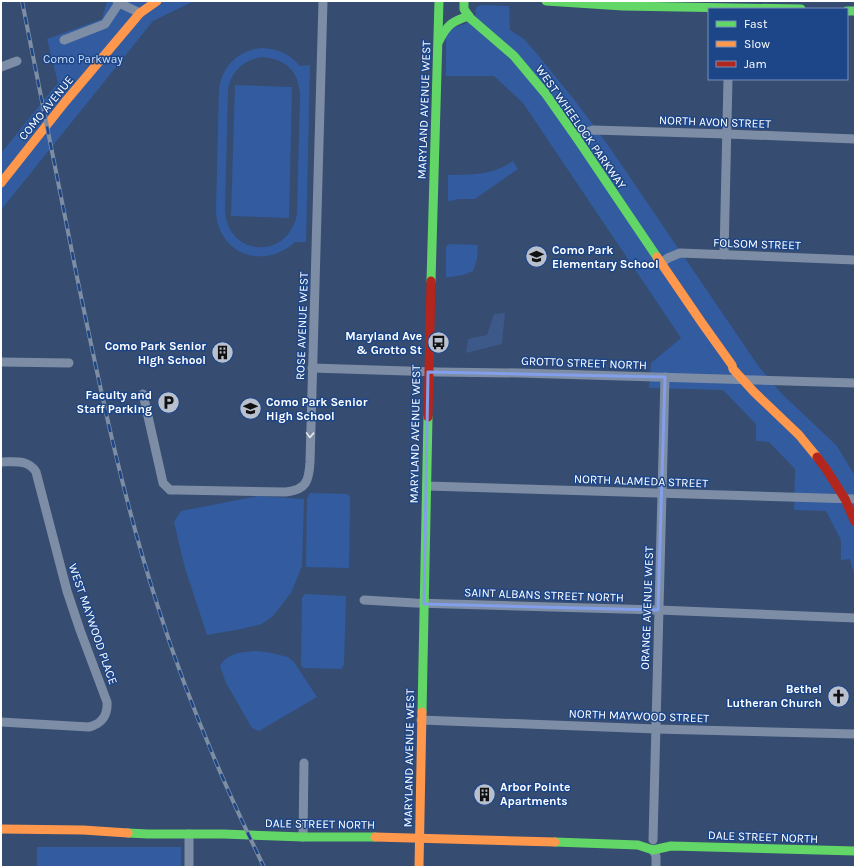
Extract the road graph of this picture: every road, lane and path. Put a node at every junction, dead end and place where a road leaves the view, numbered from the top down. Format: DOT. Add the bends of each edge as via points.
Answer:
graph roads {
  1 [pos="157,1"];
  2 [pos="323,1"];
  3 [pos="439,1"];
  4 [pos="464,1"];
  5 [pos="546,1"];
  6 [pos="118,2"];
  7 [pos="624,3"];
  8 [pos="732,6"];
  9 [pos="778,8"];
  10 [pos="140,13"];
  11 [pos="469,16"];
  12 [pos="64,40"];
  13 [pos="438,45"];
  14 [pos="17,60"];
  15 [pos="1,67"];
  16 [pos="728,80"];
  17 [pos="727,134"];
  18 [pos="576,137"];
  19 [pos="855,139"];
  20 [pos="1,183"];
  21 [pos="724,255"];
  22 [pos="855,260"];
  23 [pos="661,263"];
  24 [pos="1,362"];
  25 [pos="69,363"];
  26 [pos="312,368"];
  27 [pos="428,372"];
  28 [pos="664,377"];
  29 [pos="743,379"];
  30 [pos="855,383"];
  31 [pos="143,394"];
  32 [pos="1,462"];
  33 [pos="427,486"];
  34 [pos="662,493"];
  35 [pos="845,499"];
  36 [pos="855,499"];
  37 [pos="855,522"];
  38 [pos="364,600"];
  39 [pos="424,604"];
  40 [pos="658,610"];
  41 [pos="855,618"];
  42 [pos="422,720"];
  43 [pos="1,722"];
  44 [pos="656,729"];
  45 [pos="855,734"];
  46 [pos="304,763"];
  47 [pos="1,829"];
  48 [pos="189,834"];
  49 [pos="303,837"];
  50 [pos="419,838"];
  51 [pos="653,845"];
  52 [pos="855,851"];
  53 [pos="189,867"];
  54 [pos="419,867"];
  55 [pos="656,867"];
  1 -- 10 [label="street, COMO AVENUE"];
  2 -- 26 [label="street, ROSE AVENUE WEST"];
  3 -- 13 [label="street, MARYLAND AVENUE WEST"];
  4 -- 11 [label="street, WEST WHEELOCK PARKWAY" via="464,9"];
  5 -- 7 [label="street"];
  6 -- 10 [label="street"];
  6 -- 12 [label="street" via="105,24"];
  7 -- 8 [label="street"];
  8 -- 9 [label="street"];
  10 -- 20 [label="street, COMO AVENUE"];
  11 -- 13 [label="street" via="449,24"];
  11 -- 18 [label="street, WEST WHEELOCK PARKWAY" via="520,63"];
  13 -- 27 [label="street, MARYLAND AVENUE WEST"];
  14 -- 15 [label="street"];
  16 -- 17 [label="street"];
  17 -- 18 [label="street, NORTH AVON STREET" via="593,130"];
  17 -- 19 [label="street, NORTH AVON STREET"];
  17 -- 21 [label="street"];
  18 -- 23 [label="street, WEST WHEELOCK PARKWAY"];
  21 -- 22 [label="street, FOLSOM STREET"];
  21 -- 23 [label="street, FOLSOM STREET" via="680,253"];
  23 -- 29 [label="street, WEST WHEELOCK PARKWAY" via="733,369"];
  24 -- 25 [label="street"];
  26 -- 27 [label="street, GROTTO STREET NORTH"];
  26 -- 31 [label="street, ROSE AVENUE WEST, one-way" via="310,462 307,480 295,491 170,490 163,483"];
  27 -- 28 [label="street, GROTTO STREET NORTH"];
  27 -- 33 [label="street, MARYLAND AVENUE WEST"];
  28 -- 29 [label="street, GROTTO STREET NORTH"];
  28 -- 34 [label="street, ORANGE AVENUE WEST"];
  29 -- 30 [label="street, GROTTO STREET NORTH"];
  29 -- 35 [label="street, WEST WHEELOCK PARKWAY" via="804,440"];
  32 -- 43 [label="street, WEST MAYWOOD PLACE" via="25,463 36,472 67,592 108,708 104,718 90,727"];
  33 -- 34 [label="street, NORTH ALAMEDA STREET"];
  33 -- 39 [label="street, MARYLAND AVENUE WEST"];
  34 -- 35 [label="street, NORTH ALAMEDA STREET"];
  34 -- 40 [label="street, ORANGE AVENUE WEST"];
  35 -- 36 [label="street, NORTH ALAMEDA STREET"];
  35 -- 37 [label="street, WEST WHEELOCK PARKWAY"];
  38 -- 39 [label="street, SAINT ALBANS STREET NORTH"];
  39 -- 40 [label="street, SAINT ALBANS STREET NORTH"];
  39 -- 42 [label="street, MARYLAND AVENUE WEST"];
  40 -- 41 [label="street, SAINT ALBANS STREET NORTH"];
  40 -- 44 [label="street, ORANGE AVENUE WEST"];
  42 -- 44 [label="street, NORTH MAYWOOD STREET"];
  42 -- 50 [label="street, MARYLAND AVENUE WEST"];
  44 -- 45 [label="street, NORTH MAYWOOD STREET"];
  44 -- 51 [label="street, ORANGE AVENUE WEST"];
  46 -- 49 [label="street"];
  47 -- 48 [label="street, DALE STREET NORTH"];
  48 -- 49 [label="street, DALE STREET NORTH"];
  48 -- 53 [label="street"];
  49 -- 50 [label="street, DALE STREET NORTH"];
  50 -- 51 [label="street, DALE STREET NORTH"];
  50 -- 54 [label="street, MARYLAND AVENUE WEST"];
  51 -- 52 [label="street, DALE STREET NORTH"];
  51 -- 55 [label="street, ORANGE AVENUE WEST"];
}
